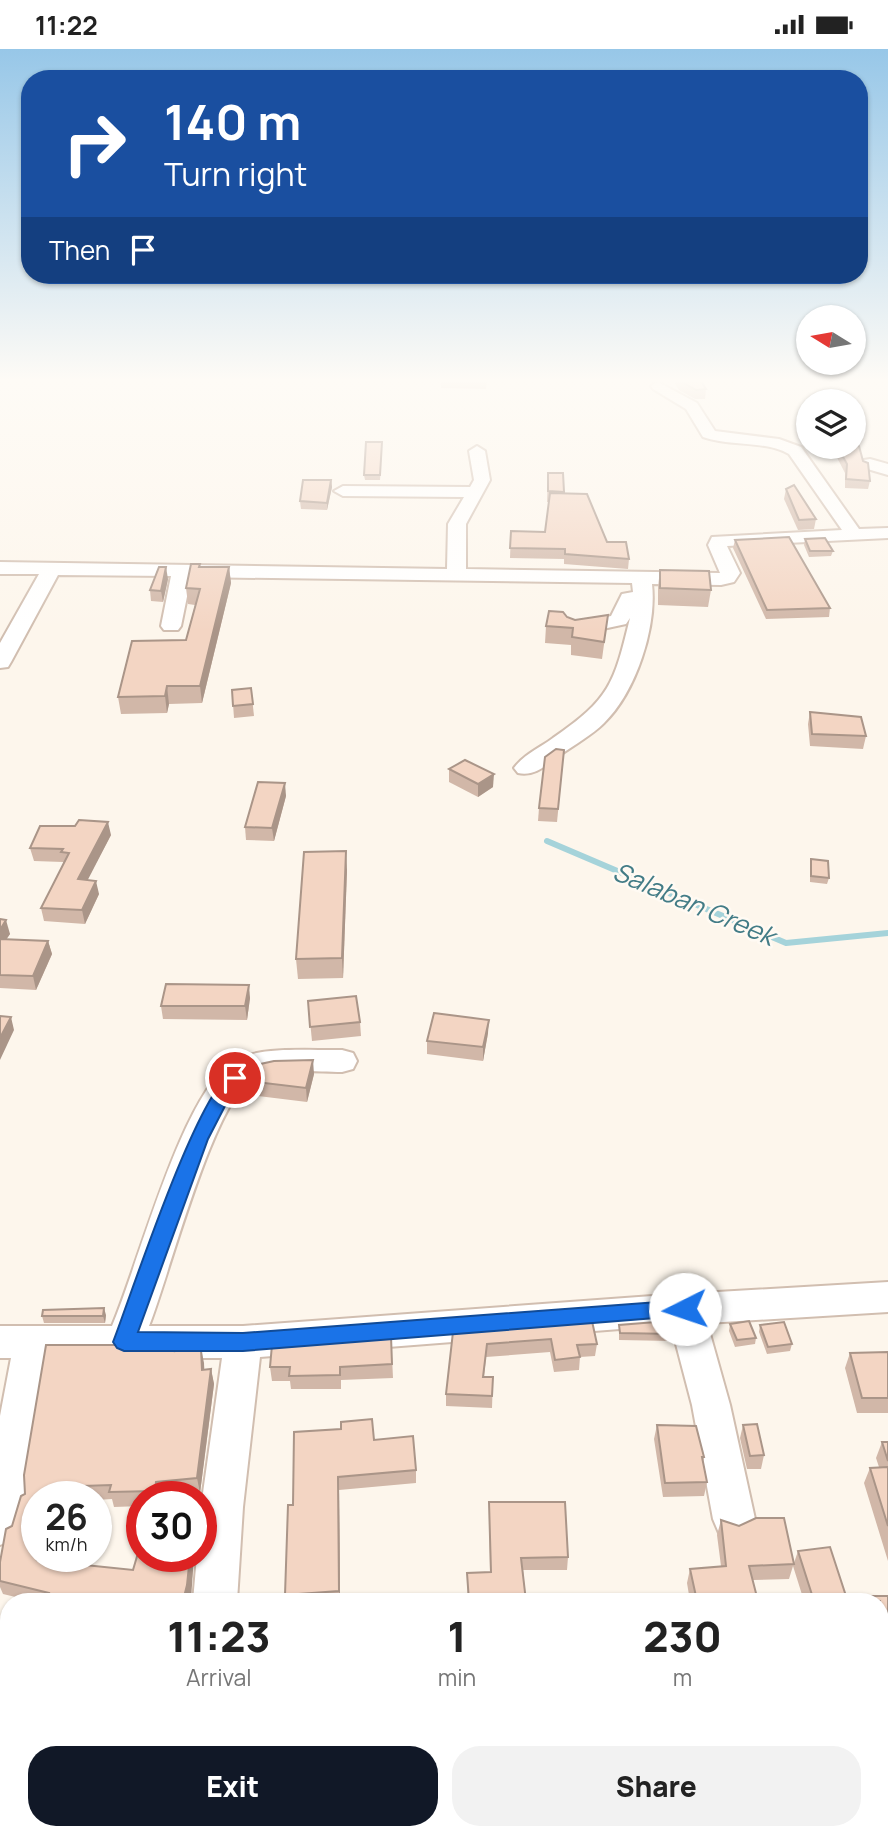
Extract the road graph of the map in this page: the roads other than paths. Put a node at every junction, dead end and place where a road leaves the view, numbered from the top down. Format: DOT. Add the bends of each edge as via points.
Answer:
graph roads {
  1 [pos="479,464"];
  2 [pos="807,464"];
  3 [pos="870,464"];
  4 [pos="888,470"];
  5 [pos="343,491"];
  6 [pos="476,492"];
  7 [pos="888,533"];
  8 [pos="854,534"];
  9 [pos="0,568"];
  10 [pos="52,569"];
  11 [pos="182,572"];
  12 [pos="456,576"];
  13 [pos="642,586"];
  14 [pos="171,626"];
  15 [pos="575,629"];
  16 [pos="0,662"];
  17 [pos="526,768"];
  18 [pos="342,1061"];
  19 [pos="888,1297"];
  20 [pos="685,1309"];
  21 [pos="17,1342"];
  22 [pos="124,1342"];
  23 [pos="243,1342"];
  24 [pos="734,1519"];
  25 [pos="0,1525"];
  26 [pos="216,1593"];
  1 -- 6 [label="street" via="482,480"];
  2 -- 8 [label="street"];
  3 -- 4 [label="street"];
  5 -- 6 [label="street"];
  6 -- 12 [label="street" via="454,529"];
  7 -- 8 [label="street"];
  8 -- 13 [label="street" via="719,541 730,573 726,579"];
  9 -- 10 [label="street"];
  10 -- 11 [label="street"];
  10 -- 16 [label="street"];
  11 -- 12 [label="street"];
  11 -- 14 [label="street"];
  12 -- 13 [label="street"];
  13 -- 15 [label="street" via="629,598 619,620"];
  13 -- 17 [label="street" via="631,658 620,690 596,719"];
  18 -- 22 [label="street" via="258,1064 235,1078 198,1139"];
  19 -- 20 [label="street"];
  20 -- 23 [label="street"];
  20 -- 24 [label="street" via="711,1405"];
  21 -- 22 [label="street"];
  21 -- 25 [label="street"];
  22 -- 23 [label="street"];
  23 -- 26 [label="street"];
}
